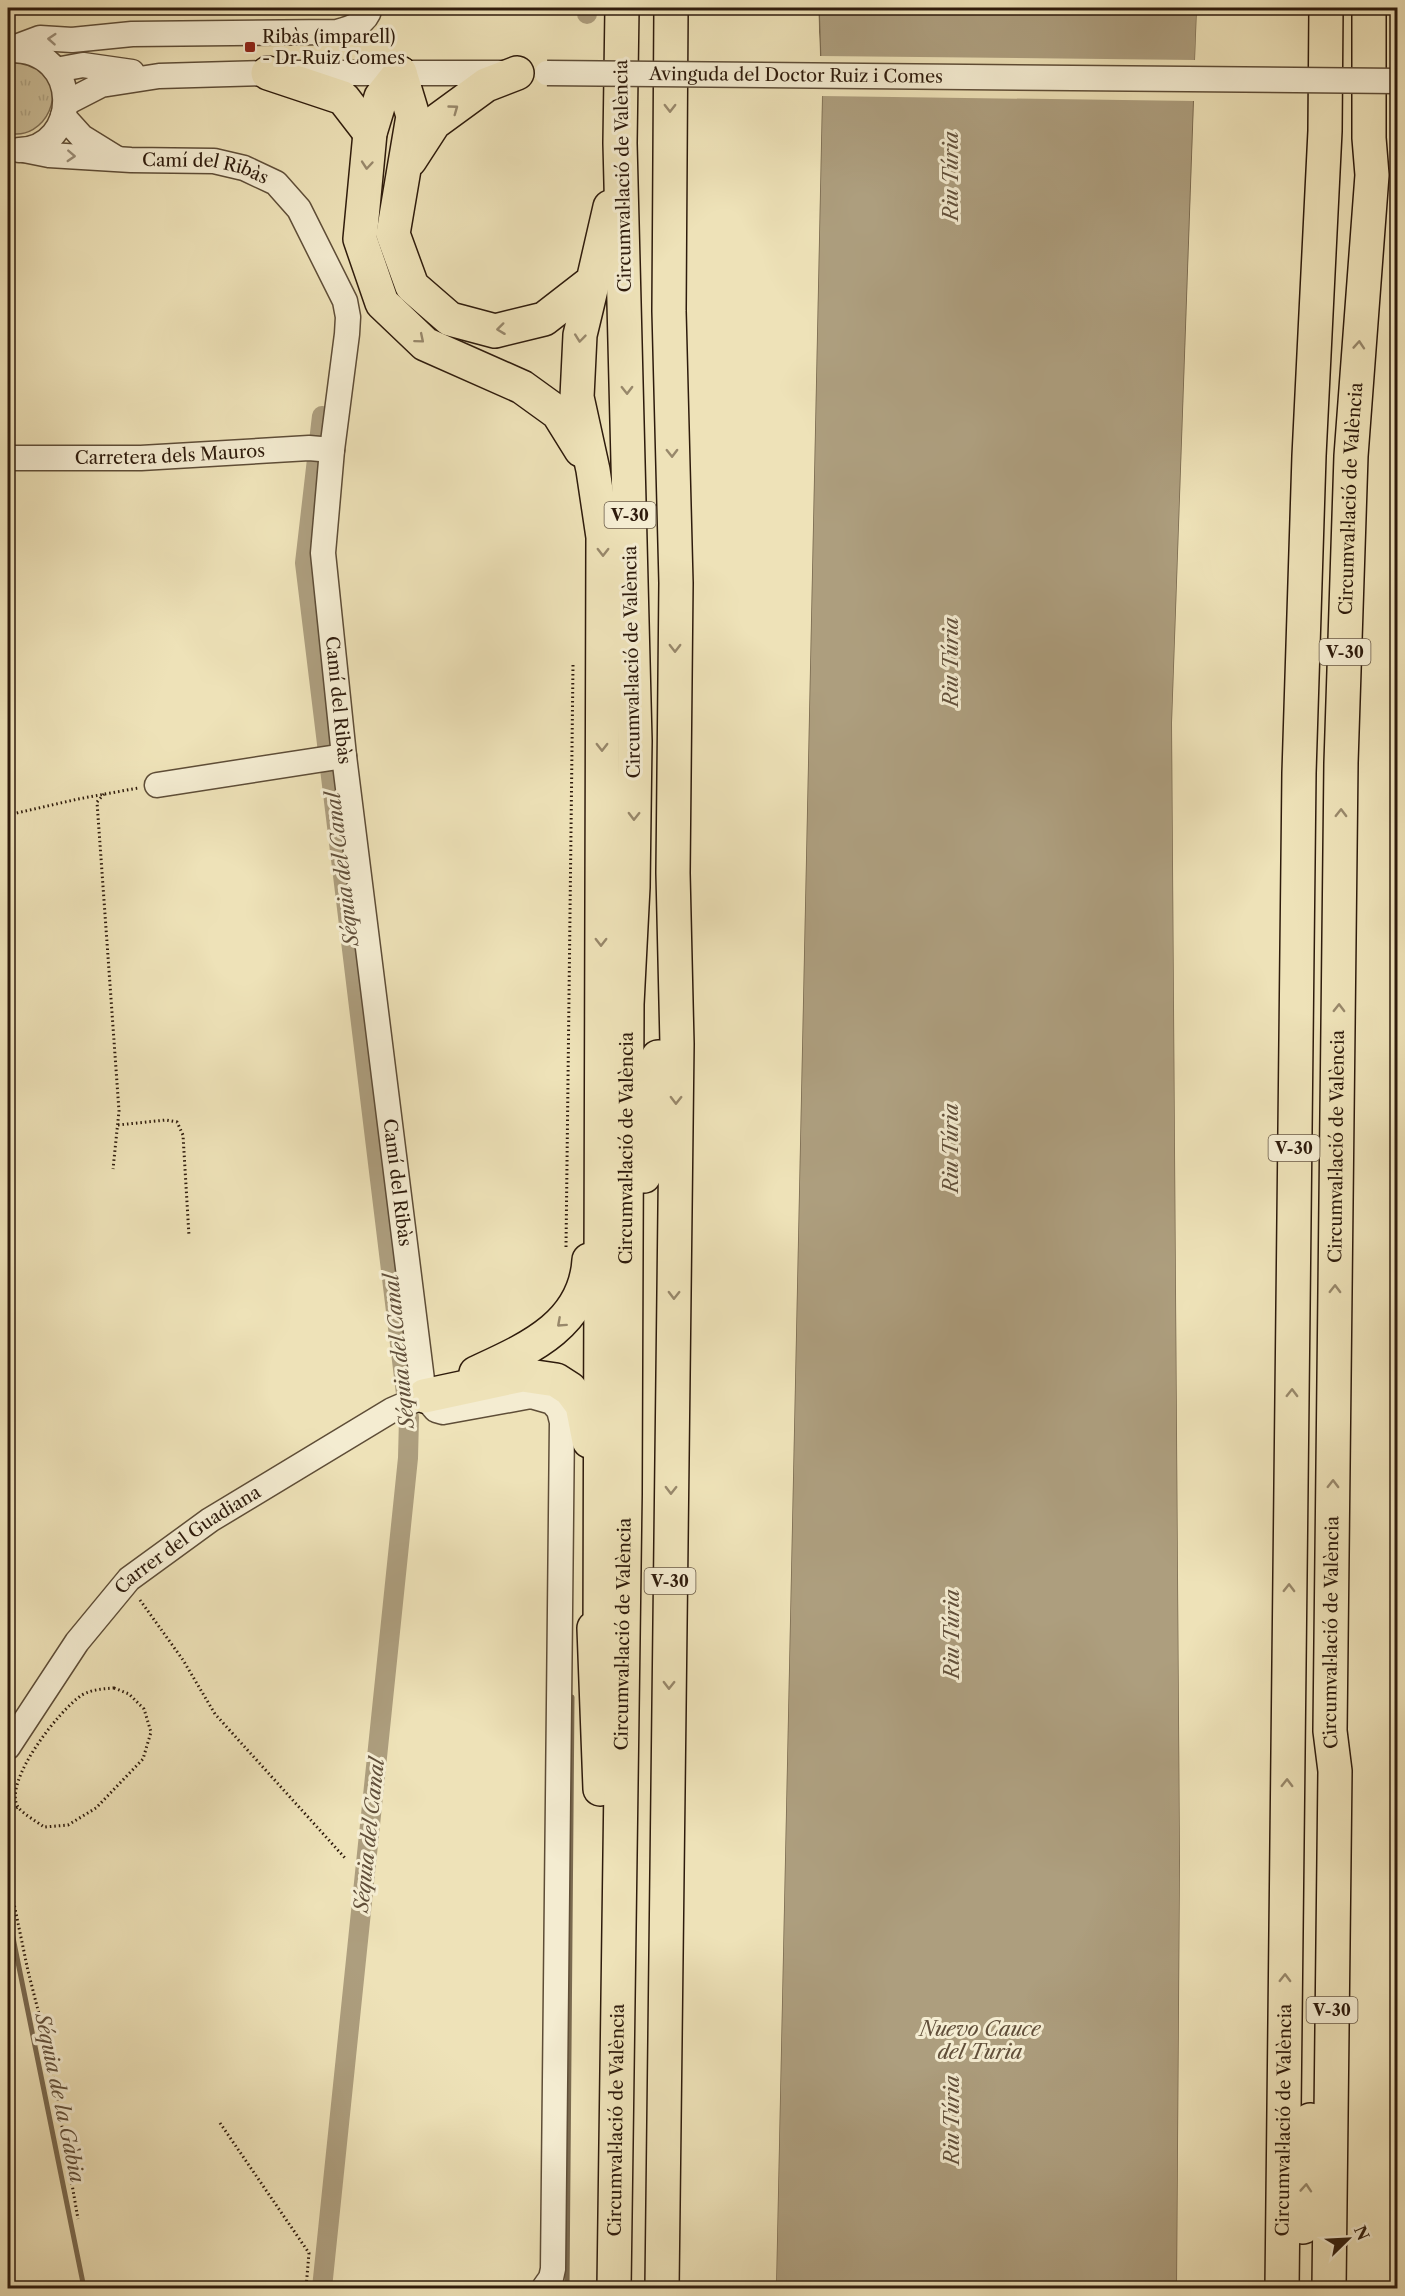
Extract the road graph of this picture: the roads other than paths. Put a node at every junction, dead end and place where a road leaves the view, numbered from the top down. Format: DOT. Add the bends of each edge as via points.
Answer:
graph roads {
  1 [pos="370,8"];
  2 [pos="622,8"];
  3 [pos="671,8"];
  4 [pos="1326,8"];
  5 [pos="1369,8"];
  6 [pos="1386,8"];
  7 [pos="132,34"];
  8 [pos="8,50"];
  9 [pos="56,69"];
  10 [pos="130,72"];
  11 [pos="400,73"];
  12 [pos="532,73"];
  13 [pos="268,74"];
  14 [pos="159,76"];
  15 [pos="1398,81"];
  16 [pos="64,109"];
  17 [pos="370,133"];
  18 [pos="620,143"];
  19 [pos="16,149"];
  20 [pos="118,159"];
  21 [pos="404,169"];
  22 [pos="1372,175"];
  23 [pos="593,281"];
  24 [pos="320,449"];
  25 [pos="8,458"];
  26 [pos="593,470"];
  27 [pos="344,756"];
  28 [pos="157,785"];
  29 [pos="673,873"];
  30 [pos="601,1063"];
  31 [pos="424,1396"];
  32 [pos="625,1494"];
  33 [pos="1330,1731"];
  34 [pos="8,1747"];
  35 [pos="600,1791"];
  36 [pos="544,2289"];
  37 [pos="600,2289"];
  38 [pos="614,2289"];
  39 [pos="662,2289"];
  40 [pos="1282,2289"];
  41 [pos="1299,2289"];
  42 [pos="1329,2289"];
  1 -- 7 [label="street" via="361,22 336,32"];
  2 -- 18 [label="highway, Circumval·lació de València / V-30"];
  3 -- 29 [label="highway, V-30, one-way" via="669,310 676,583"];
  40 -- 4 [label="highway, Circumval·lació de València / V-30, one-way" via="1299,773 1325,131"];
  5 -- 22 [label="highway, Circumval·lació de València / V-30"];
  6 -- 22 [label="highway" via="1384,141"];
  7 -- 8 [label="street, one-way" via="72,40 40,38"];
  7 -- 9 [label="street" via="99,45"];
  7 -- 10 [label="street" via="116,47 116,58"];
  8 -- 9 [label="street" via="34,53"];
  9 -- 10 [label="street, Avinguda del Doctor Ruiz i Comes" via="82,66"];
  9 -- 16 [label="street" via="64,86"];
  10 -- 14 [label="street, Avinguda del Doctor Ruiz i Comes"];
  11 -- 12 [label="street, Avinguda del Doctor Ruiz i Comes"];
  11 -- 13 [label="street, Avinguda del Doctor Ruiz i Comes"];
  11 -- 17 [label="highway" via="381,97"];
  11 -- 21 [label="highway" via="413,116"];
  12 -- 15 [label="street, Avinguda del Doctor Ruiz i Comes, bridge"];
  21 -- 12 [label="highway, one-way" via="434,123 486,85"];
  13 -- 14 [label="street, Avinguda del Doctor Ruiz i Comes"];
  13 -- 17 [label="highway" via="343,98"];
  14 -- 16 [label="street, Avinguda del Doctor Ruiz i Comes" via="101,85"];
  16 -- 19 [label="street" via="57,128 48,138 37,145"];
  16 -- 20 [label="street, Camí del Ribàs" via="82,137"];
  17 -- 26 [label="highway, one-way" via="360,239 382,303 425,344 522,387 558,413"];
  18 -- 23 [label="highway"];
  18 -- 32 [label="highway, Circumval·lació de València / V-30, one-way" via="635,741 627,1005"];
  19 -- 20 [label="street, Camí del Ribàs, one-way"];
  20 -- 24 [label="street, Camí del Ribàs" via="214,161 244,168 276,183 298,209 345,301 348,317"];
  23 -- 21 [label="highway, one-way" via="544,320 495,331 450,319 412,286 393,234"];
  33 -- 22 [label="highway, Circumval·lació de València / V-30, one-way" via="1341,763 1351,456"];
  23 -- 26 [label="highway, one-way" via="580,335 577,397"];
  24 -- 25 [label="street, Carretera dels Mauros" via="141,458"];
  24 -- 27 [label="street, Camí del Ribàs" via="323,553"];
  26 -- 30 [label="highway, one-way" via="603,537"];
  27 -- 28 [label="street"];
  27 -- 31 [label="street, Camí del Ribàs"];
  29 -- 32 [label="highway" via="659,1044 633,1267"];
  29 -- 39 [label="highway, V-30, one-way" via="676,1068"];
  30 -- 31 [label="highway, one-way" via="588,1273 580,1299 549,1335"];
  30 -- 35 [label="highway"];
  31 -- 34 [label="street, Carrer del Guadiana" via="392,1410 210,1520 127,1581 77,1642"];
  31 -- 35 [label="highway" via="522,1375 556,1380 570,1389 582,1406 589,1442"];
  31 -- 36 [label="street" via="442,1412 531,1396 552,1402 562,1422 553,2269"];
  32 -- 38 [label="highway, Circumval·lació de València / V-30"];
  41 -- 33 [label="highway, one-way" via="1316,2038 1320,1772"];
  33 -- 42 [label="highway, Circumval·lació de València / V-30" via="1335,1771"];
  35 -- 37 [label="highway"];
}
